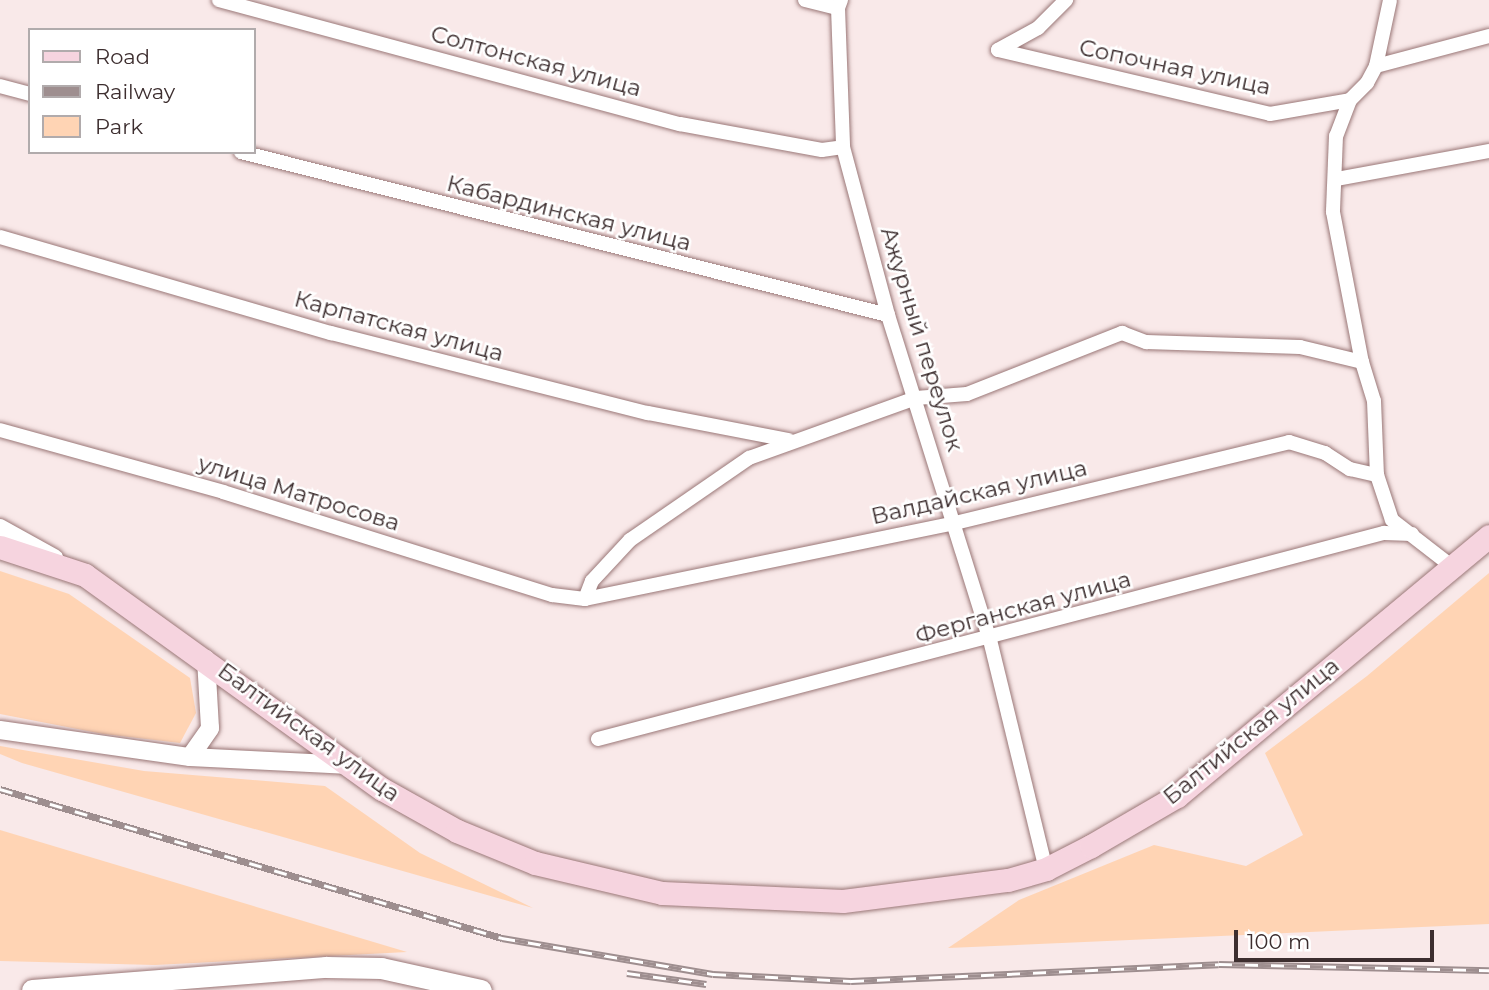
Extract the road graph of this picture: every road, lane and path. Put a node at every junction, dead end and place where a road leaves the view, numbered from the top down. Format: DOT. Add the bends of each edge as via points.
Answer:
graph roads {
  1 [pos="219,0"];
  2 [pos="805,0"];
  3 [pos="1066,0"];
  4 [pos="1390,0"];
  5 [pos="839,4"];
  6 [pos="1489,36"];
  7 [pos="1376,66"];
  8 [pos="0,86"];
  9 [pos="28,93"];
  10 [pos="1350,100"];
  11 [pos="843,147"];
  12 [pos="1489,151"];
  13 [pos="249,154"];
  14 [pos="1336,179"];
  15 [pos="0,237"];
  16 [pos="888,315"];
  17 [pos="1362,362"];
  18 [pos="916,398"];
  19 [pos="0,430"];
  20 [pos="790,440"];
  21 [pos="1377,475"];
  22 [pos="955,523"];
  23 [pos="0,528"];
  24 [pos="1412,534"];
  25 [pos="1489,536"];
  26 [pos="0,547"];
  27 [pos="1450,565"];
  28 [pos="85,575"];
  29 [pos="585,599"];
  30 [pos="990,640"];
  31 [pos="206,659"];
  32 [pos="0,730"];
  33 [pos="598,739"];
  34 [pos="190,757"];
  35 [pos="350,765"];
  36 [pos="1046,869"];
  37 [pos="32,990"];
  38 [pos="481,990"];
  1 -- 11 [label="street, Солтонская улица" via="680,124 822,150"];
  2 -- 5 [label="street"];
  3 -- 10 [label="street, Сопочная улица" via="1038,28 998,50 1270,114"];
  4 -- 7 [label="street"];
  5 -- 11 [label="street, Ажурный переулок"];
  6 -- 7 [label="street"];
  7 -- 10 [label="street"];
  8 -- 9 [label="street"];
  10 -- 14 [label="street" via="1336,136"];
  11 -- 16 [label="street, Ажурный переулок"];
  12 -- 14 [label="street"];
  13 -- 16 [label="street, Кабардинская улица"];
  14 -- 17 [label="street" via="1333,212"];
  15 -- 20 [label="street, Карпатская улица" via="331,333 648,413"];
  16 -- 18 [label="street, Ажурный переулок"];
  17 -- 18 [label="street, Карпатская улица" via="1300,347 1146,342 1122,333 967,394"];
  17 -- 21 [label="street" via="1374,401"];
  18 -- 20 [label="street, Карпатская улица"];
  18 -- 22 [label="street, Ажурный переулок"];
  19 -- 29 [label="street, улица Матросова" via="223,492 552,595"];
  20 -- 29 [label="street, Карпатская улица" via="749,458 630,540 592,581"];
  21 -- 22 [label="street, Валдайская улица" via="1350,469 1325,453 1289,442"];
  21 -- 24 [label="street" via="1392,520"];
  22 -- 29 [label="street, Валдайская улица"];
  22 -- 30 [label="street, Ажурный переулок"];
  23 -- 28 [label="street"];
  24 -- 27 [label="street"];
  24 -- 30 [label="street, Ферганская улица" via="1384,533"];
  25 -- 27 [label="main road, Балтийская улица"];
  26 -- 28 [label="main road, Балтийская улица"];
  27 -- 36 [label="main road, Балтийская улица" via="1177,796"];
  28 -- 31 [label="main road, Балтийская улица"];
  30 -- 33 [label="street, Ферганская улица"];
  30 -- 36 [label="street, Ажурный переулок"];
  31 -- 34 [label="street" via="210,728"];
  31 -- 35 [label="main road, Балтийская улица"];
  32 -- 34 [label="street"];
  34 -- 35 [label="street"];
  35 -- 36 [label="main road, Балтийская улица" via="382,789 457,831 502,850 562,871 662,893 844,901 1007,880"];
  37 -- 38 [label="main road" via="326,967 393,969"];
}
